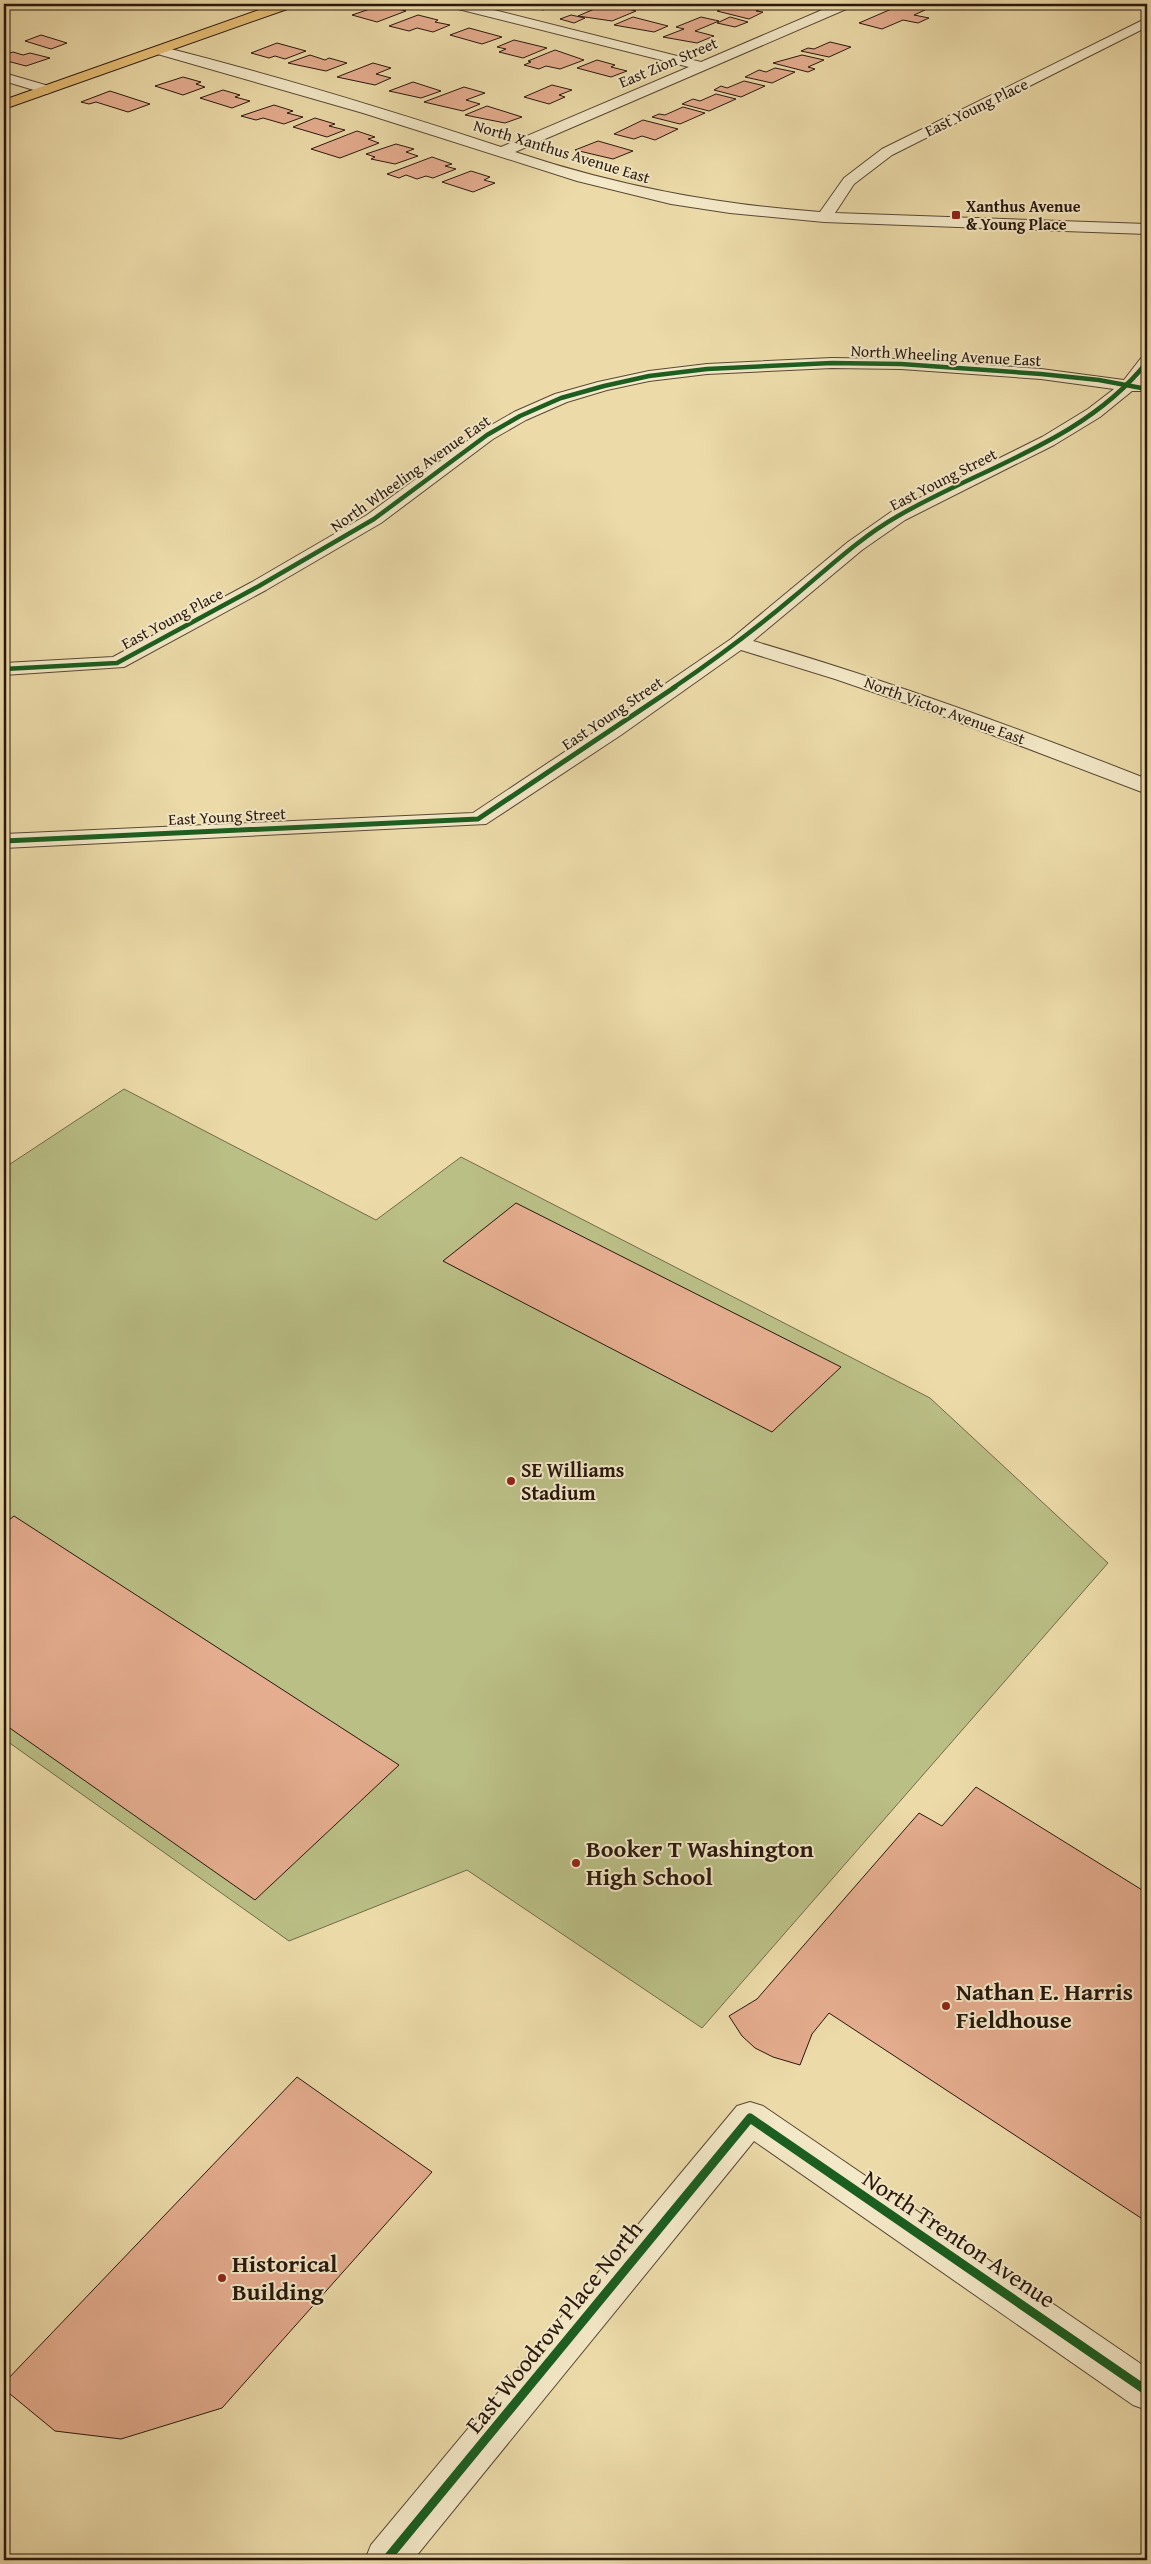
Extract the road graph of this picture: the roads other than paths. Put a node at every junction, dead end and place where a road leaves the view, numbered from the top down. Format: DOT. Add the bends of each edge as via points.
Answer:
graph roads {
  1 [pos="288,4"];
  2 [pos="455,4"];
  3 [pos="846,4"];
  4 [pos="1147,22"];
  5 [pos="159,50"];
  6 [pos="702,66"];
  7 [pos="4,77"];
  8 [pos="47,90"];
  9 [pos="4,105"];
  10 [pos="504,152"];
  11 [pos="824,217"];
  12 [pos="1147,229"];
  13 [pos="1147,362"];
  14 [pos="1138,387"];
  15 [pos="260,586"];
  16 [pos="738,643"];
  17 [pos="4,669"];
  18 [pos="1147,788"];
  19 [pos="4,841"];
  20 [pos="750,2118"];
  21 [pos="1147,2391"];
  22 [pos="386,2560"];
  1 -- 5 [label="main road"];
  2 -- 6 [label="street"];
  3 -- 6 [label="street, East Zion Street"];
  4 -- 11 [label="street, East Young Place" via="887,152 850,181"];
  5 -- 8 [label="main road"];
  5 -- 10 [label="street, North Xanthus Avenue East"];
  6 -- 10 [label="street, East Zion Street"];
  7 -- 8 [label="street"];
  8 -- 9 [label="main road"];
  10 -- 11 [label="street, North Xanthus Avenue East" via="615,188 669,199 729,209"];
  11 -- 12 [label="street, North Xanthus Avenue East"];
  13 -- 14 [label="street, East Young Street"];
  14 -- 15 [label="street, North Wheeling Avenue East" via="1041,374 901,364 832,363 707,369 649,376 604,386 561,398 520,416 374,519"];
  14 -- 16 [label="street, East Young Street" via="1048,441 898,516 840,557"];
  15 -- 17 [label="street, East Young Place" via="117,663"];
  16 -- 18 [label="street, North Victor Avenue East" via="905,694 1023,737"];
  16 -- 19 [label="street, East Young Street" via="478,819"];
  20 -- 21 [label="street, North Trenton Avenue"];
  20 -- 22 [label="street, East Woodrow Place North"];
}
